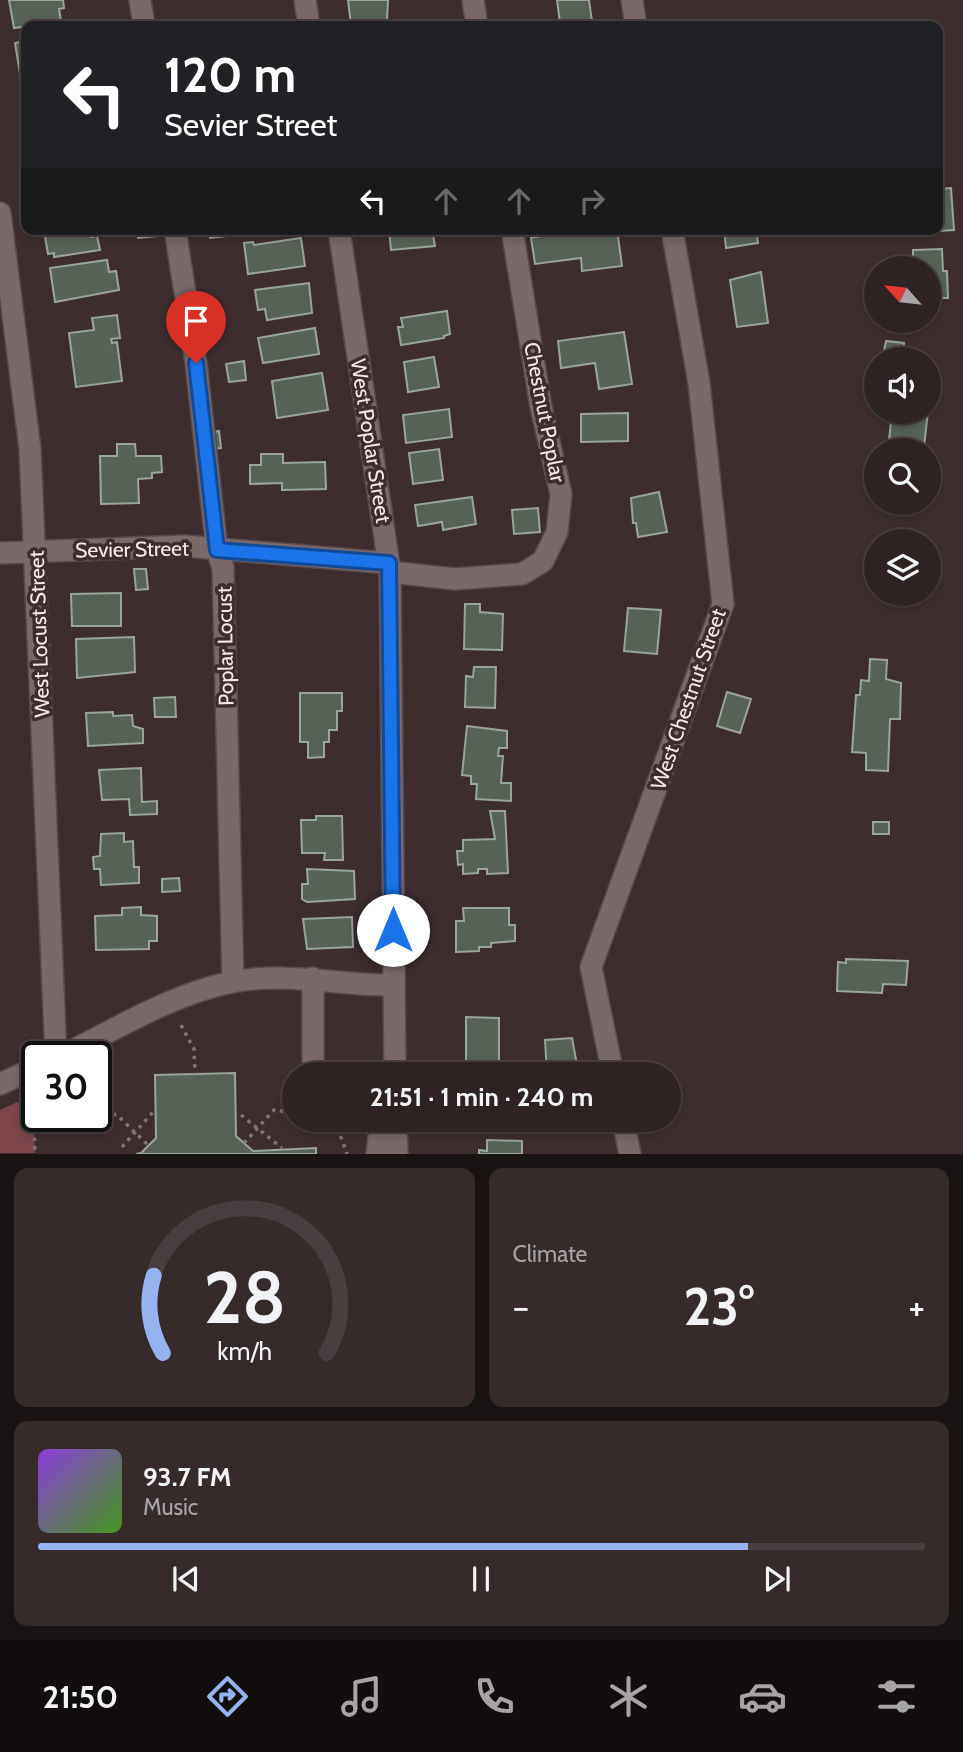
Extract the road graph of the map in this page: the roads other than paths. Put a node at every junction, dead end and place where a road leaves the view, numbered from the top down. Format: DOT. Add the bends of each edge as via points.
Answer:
graph roads {
  1 [pos="140,0"];
  2 [pos="305,0"];
  3 [pos="473,0"];
  4 [pos="632,0"];
  5 [pos="143,21"];
  6 [pos="308,21"];
  7 [pos="476,21"];
  8 [pos="635,21"];
  9 [pos="0,213"];
  10 [pos="176,235"];
  11 [pos="340,235"];
  12 [pos="513,235"];
  13 [pos="673,235"];
  14 [pos="217,550"];
  15 [pos="36,552"];
  16 [pos="0,553"];
  17 [pos="390,568"];
  18 [pos="313,978"];
  19 [pos="233,982"];
  20 [pos="394,985"];
  21 [pos="57,1041"];
  22 [pos="92,1041"];
  23 [pos="313,1062"];
  24 [pos="395,1062"];
  25 [pos="611,1062"];
  26 [pos="21,1074"];
  27 [pos="0,1084"];
  28 [pos="380,1132"];
  29 [pos="396,1132"];
  30 [pos="626,1132"];
  31 [pos="377,1153"];
  32 [pos="397,1153"];
  33 [pos="630,1153"];
  1 -- 5 [label="street"];
  2 -- 6 [label="street"];
  3 -- 7 [label="street"];
  4 -- 8 [label="street"];
  9 -- 15 [label="street, West Locust Street" via="28,435"];
  10 -- 14 [label="street, Poplar Locust"];
  11 -- 17 [label="street, West Poplar Street"];
  12 -- 17 [label="street, Chestnut Poplar" via="541,407 561,494 557,532 543,561 522,574 454,579"];
  13 -- 25 [label="street, West Chestnut Street" via="699,383 723,604 591,967"];
  14 -- 15 [label="street, Sevier Street" via="132,546"];
  14 -- 17 [label="street, Sevier Street"];
  14 -- 19 [label="street, Poplar Locust" via="223,568"];
  15 -- 16 [label="street, Sevier Street"];
  15 -- 21 [label="street, West Locust Street"];
  17 -- 20 [label="street, West Poplar Street"];
  18 -- 19 [label="street"];
  18 -- 20 [label="street"];
  18 -- 23 [label="street"];
  19 -- 22 [label="street" via="193,994"];
  20 -- 24 [label="street, West Poplar Street"];
  26 -- 27 [label="street"];
  28 -- 31 [label="street"];
  29 -- 32 [label="street"];
  30 -- 33 [label="street"];
}
